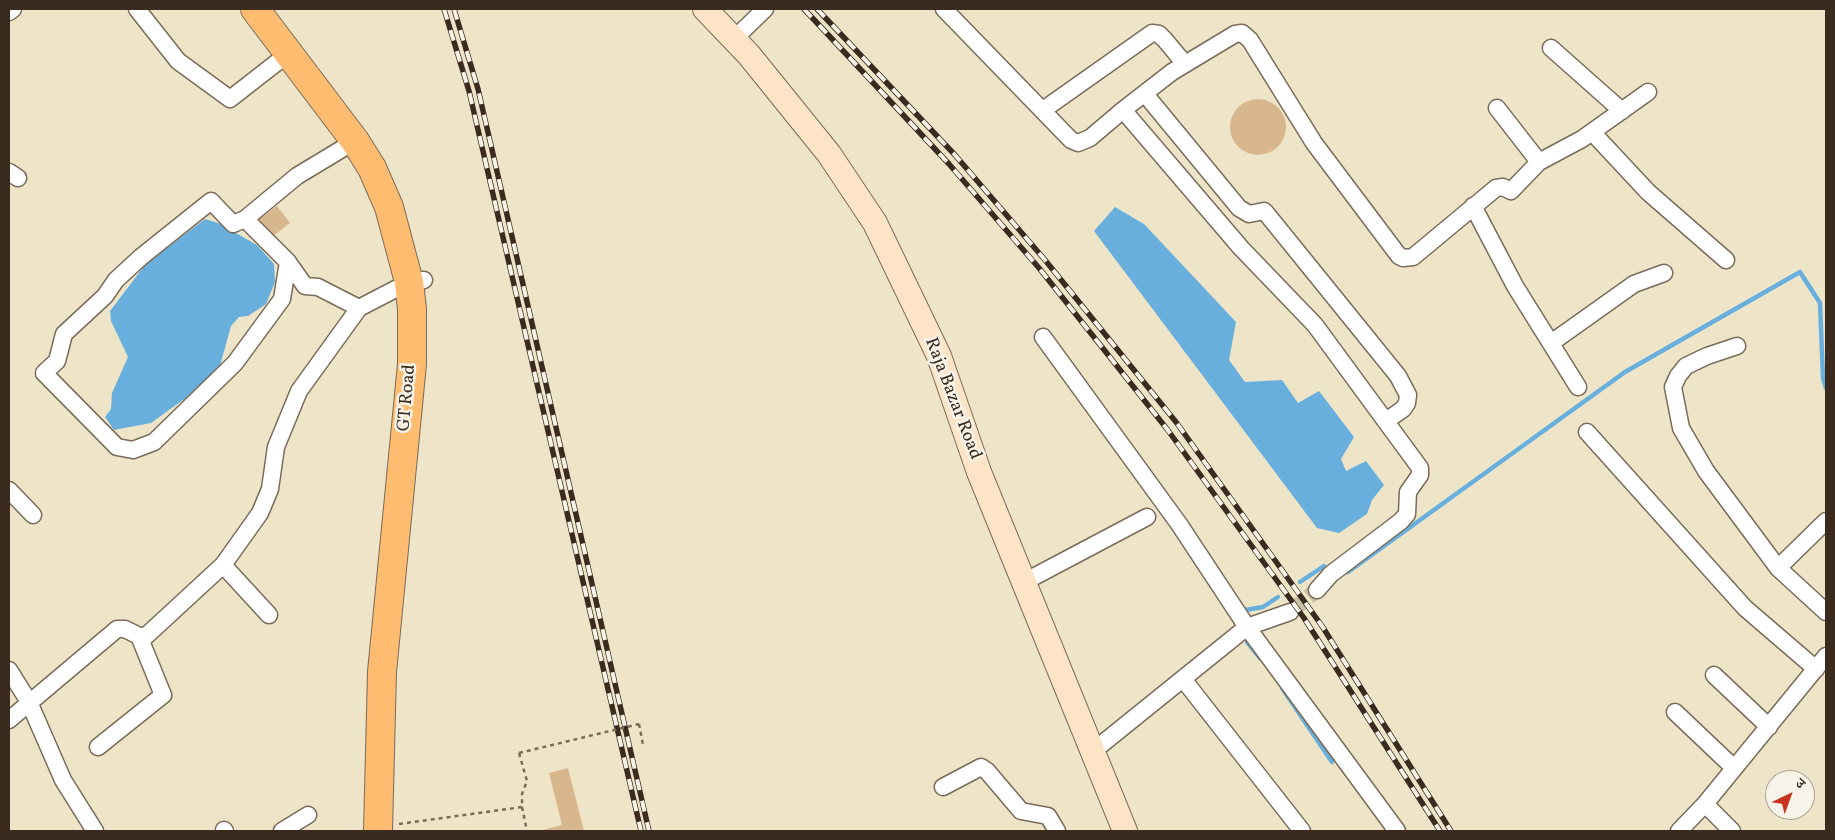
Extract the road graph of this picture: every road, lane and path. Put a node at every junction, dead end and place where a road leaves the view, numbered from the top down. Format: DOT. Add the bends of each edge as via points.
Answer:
graph roads {
  1 [pos="13,9"];
  2 [pos="137,9"];
  3 [pos="255,9"];
  4 [pos="276,9"];
  5 [pos="706,9"];
  6 [pos="765,9"];
  7 [pos="944,9"];
  8 [pos="9,12"];
  9 [pos="733,40"];
  10 [pos="1551,48"];
  11 [pos="289,53"];
  12 [pos="1185,64"];
  13 [pos="319,79"];
  14 [pos="1648,92"];
  15 [pos="1144,94"];
  16 [pos="1497,108"];
  17 [pos="1043,110"];
  18 [pos="1123,110"];
  19 [pos="1622,111"];
  20 [pos="1592,132"];
  21 [pos="355,141"];
  22 [pos="1539,162"];
  23 [pos="1473,206"];
  24 [pos="245,219"];
  25 [pos="1726,260"];
  26 [pos="288,262"];
  27 [pos="1664,274"];
  28 [pos="417,281"];
  29 [pos="359,308"];
  30 [pos="1042,337"];
  31 [pos="1551,343"];
  32 [pos="1737,346"];
  33 [pos="1578,387"];
  34 [pos="1386,421"];
  35 [pos="1586,432"];
  36 [pos="9,490"];
  37 [pos="33,515"];
  38 [pos="1147,517"];
  39 [pos="1826,521"];
  40 [pos="223,565"];
  41 [pos="1778,568"];
  42 [pos="1024,582"];
  43 [pos="1317,590"];
  44 [pos="1290,612"];
  45 [pos="1826,612"];
  46 [pos="270,615"];
  47 [pos="1247,627"];
  48 [pos="139,636"];
  49 [pos="1821,663"];
  50 [pos="9,670"];
  51 [pos="1714,675"];
  52 [pos="1183,679"];
  53 [pos="29,702"];
  54 [pos="1675,712"];
  55 [pos="9,720"];
  56 [pos="1769,727"];
  57 [pos="644,745"];
  58 [pos="98,748"];
  59 [pos="1092,752"];
  60 [pos="1734,768"];
  61 [pos="943,787"];
  62 [pos="1706,804"];
  63 [pos="522,807"];
  64 [pos="308,815"];
  65 [pos="382,826"];
  66 [pos="95,831"];
  67 [pos="282,831"];
  68 [pos="527,831"];
  69 [pos="1057,831"];
  70 [pos="1125,831"];
  71 [pos="1302,831"];
  72 [pos="1397,831"];
  73 [pos="1679,831"];
  74 [pos="1732,831"];
  1 -- 8 [label="street"];
  2 -- 11 [label="street" via="178,61 230,99"];
  3 -- 11 [label="highway, GT Road"];
  4 -- 13 [label="highway, GT Road"];
  5 -- 9 [label="street, Raja Bazar Road"];
  6 -- 9 [label="street"];
  7 -- 17 [label="street"];
  9 -- 42 [label="street, Raja Bazar Road" via="830,154 875,223 939,356 979,472"];
  10 -- 19 [label="street"];
  11 -- 13 [label="highway, GT Road"];
  12 -- 15 [label="street"];
  12 -- 17 [label="street" via="1159,34 1152,33"];
  12 -- 23 [label="street" via="1235,34 1242,34 1250,40 1314,143 1399,256 1413,257"];
  13 -- 21 [label="highway, GT Road"];
  13 -- 28 [label="highway, GT Road" via="366,128 386,162 417,244"];
  14 -- 19 [label="street"];
  15 -- 18 [label="street"];
  15 -- 34 [label="street" via="1239,208 1249,214 1266,213 1398,376 1408,395 1408,403"];
  16 -- 22 [label="street"];
  17 -- 18 [label="street" via="1071,140 1078,143 1090,138"];
  18 -- 34 [label="street" via="1241,248 1315,325"];
  19 -- 20 [label="street"];
  20 -- 22 [label="street"];
  20 -- 25 [label="street" via="1648,192"];
  21 -- 24 [label="street" via="298,176"];
  21 -- 28 [label="highway, GT Road" via="372,168"];
  22 -- 23 [label="street" via="1512,191 1496,188"];
  23 -- 31 [label="street" via="1515,286"];
  24 -- 26 [label="street"];
  24 -- 26 [label="street" via="233,224 211,201 116,280 105,296 64,334 57,361 44,373 117,447 133,450 154,442 235,363 282,299"];
  26 -- 29 [label="street" via="305,286 318,287"];
  27 -- 31 [label="street" via="1634,284"];
  28 -- 29 [label="street"];
  28 -- 65 [label="highway, GT Road" via="382,672"];
  29 -- 40 [label="street" via="299,391 276,447 270,488 260,513"];
  30 -- 47 [label="street" via="1179,524"];
  31 -- 33 [label="street"];
  32 -- 41 [label="street" via="1686,366 1673,387 1674,398 1681,428 1706,471"];
  34 -- 43 [label="street" via="1420,468 1420,475 1408,492 1407,514 1332,574"];
  35 -- 49 [label="street" via="1745,608"];
  36 -- 37 [label="street"];
  38 -- 42 [label="street"];
  39 -- 41 [label="street"];
  40 -- 46 [label="street"];
  40 -- 48 [label="street" via="146,636"];
  41 -- 45 [label="street"];
  42 -- 59 [label="street, Raja Bazar Road"];
  44 -- 47 [label="street"];
  47 -- 52 [label="street"];
  47 -- 72 [label="street"];
  48 -- 53 [label="street" via="118,629"];
  48 -- 58 [label="street" via="163,695"];
  49 -- 56 [label="street"];
  50 -- 53 [label="street"];
  51 -- 56 [label="street"];
  52 -- 59 [label="street"];
  52 -- 71 [label="street"];
  53 -- 55 [label="street"];
  53 -- 66 [label="street" via="63,780"];
  54 -- 60 [label="street"];
  56 -- 60 [label="street"];
  57 -- 63 [label="path, bridge" via="639,724 519,753 527,781"];
  59 -- 70 [label="street, Raja Bazar Road"];
  60 -- 62 [label="street"];
  61 -- 69 [label="street" via="981,767 1021,811 1048,816"];
  62 -- 73 [label="street"];
  62 -- 74 [label="street"];
  63 -- 65 [label="path"];
  63 -- 68 [label="path"];
  64 -- 67 [label="street"];
}
